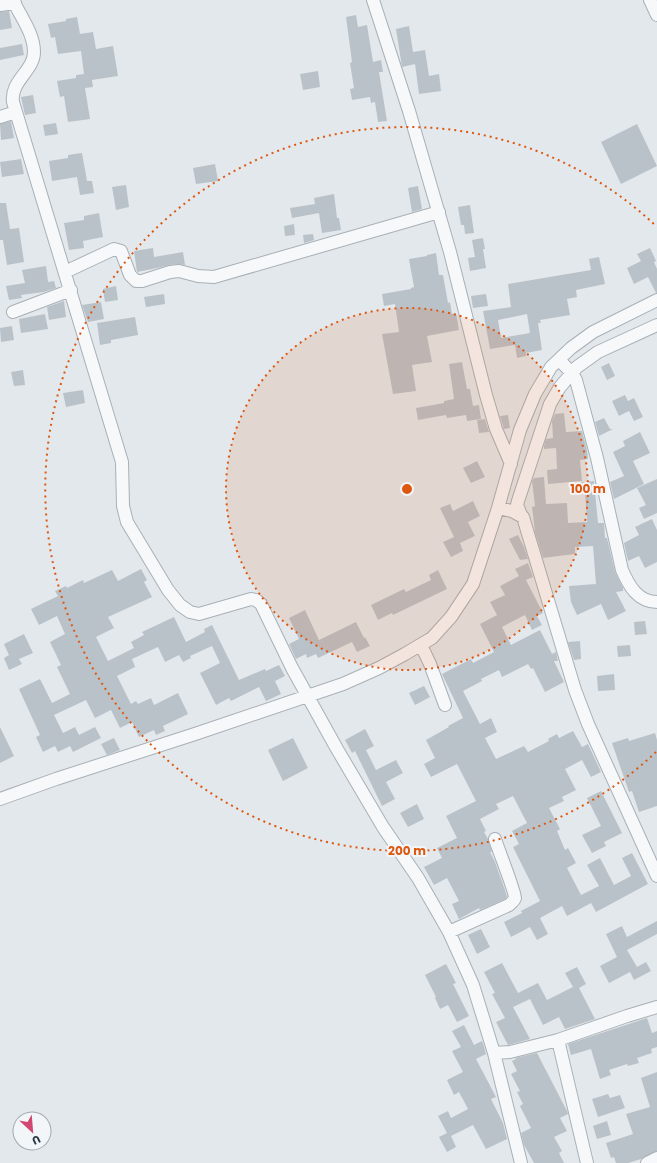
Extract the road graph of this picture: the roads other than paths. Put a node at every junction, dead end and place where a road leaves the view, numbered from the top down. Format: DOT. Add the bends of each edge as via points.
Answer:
graph roads {
  1 [pos="373,0"];
  2 [pos="650,0"];
  3 [pos="14,2"];
  4 [pos="0,5"];
  5 [pos="657,15"];
  6 [pos="16,112"];
  7 [pos="0,117"];
  8 [pos="439,212"];
  9 [pos="65,272"];
  10 [pos="71,290"];
  11 [pos="657,300"];
  12 [pos="14,312"];
  13 [pos="657,325"];
  14 [pos="560,361"];
  15 [pos="570,372"];
  16 [pos="510,464"];
  17 [pos="508,511"];
  18 [pos="657,602"];
  19 [pos="422,647"];
  20 [pos="309,698"];
  21 [pos="445,705"];
  22 [pos="0,799"];
  23 [pos="495,839"];
  24 [pos="657,876"];
  25 [pos="449,932"];
  26 [pos="657,1007"];
  27 [pos="558,1040"];
  28 [pos="494,1053"];
  29 [pos="657,1158"];
  30 [pos="521,1163"];
  31 [pos="587,1163"];
  32 [pos="647,1163"];
  1 -- 8 [label="street"];
  2 -- 5 [label="street"];
  3 -- 4 [label="street"];
  3 -- 6 [label="street" via="33,42 34,51 31,64 14,89"];
  6 -- 7 [label="street"];
  6 -- 9 [label="street"];
  8 -- 9 [label="street" via="214,277 179,271 136,281 130,275 121,251 114,249"];
  8 -- 16 [label="street" via="488,402"];
  9 -- 10 [label="street"];
  10 -- 12 [label="street"];
  10 -- 20 [label="street" via="122,462 123,506 129,527 168,590 180,605 190,612 199,614 251,599 260,602"];
  11 -- 14 [label="street" via="593,332"];
  13 -- 15 [label="street" via="598,352"];
  14 -- 15 [label="street"];
  14 -- 16 [label="street" via="551,367 535,394 520,430"];
  15 -- 17 [label="street" via="550,404 517,505"];
  15 -- 18 [label="street" via="576,380 597,458 625,578 640,598"];
  16 -- 17 [label="street"];
  17 -- 19 [label="street" via="473,584 451,617"];
  17 -- 24 [label="street" via="523,517 575,690"];
  19 -- 20 [label="street"];
  19 -- 21 [label="street"];
  20 -- 22 [label="street"];
  20 -- 25 [label="street" via="383,827 418,878"];
  23 -- 25 [label="street" via="515,897 514,901"];
  25 -- 28 [label="street" via="473,985"];
  26 -- 27 [label="street"];
  27 -- 28 [label="street" via="510,1052"];
  27 -- 31 [label="street"];
  28 -- 30 [label="street"];
  29 -- 32 [label="street"];
}
